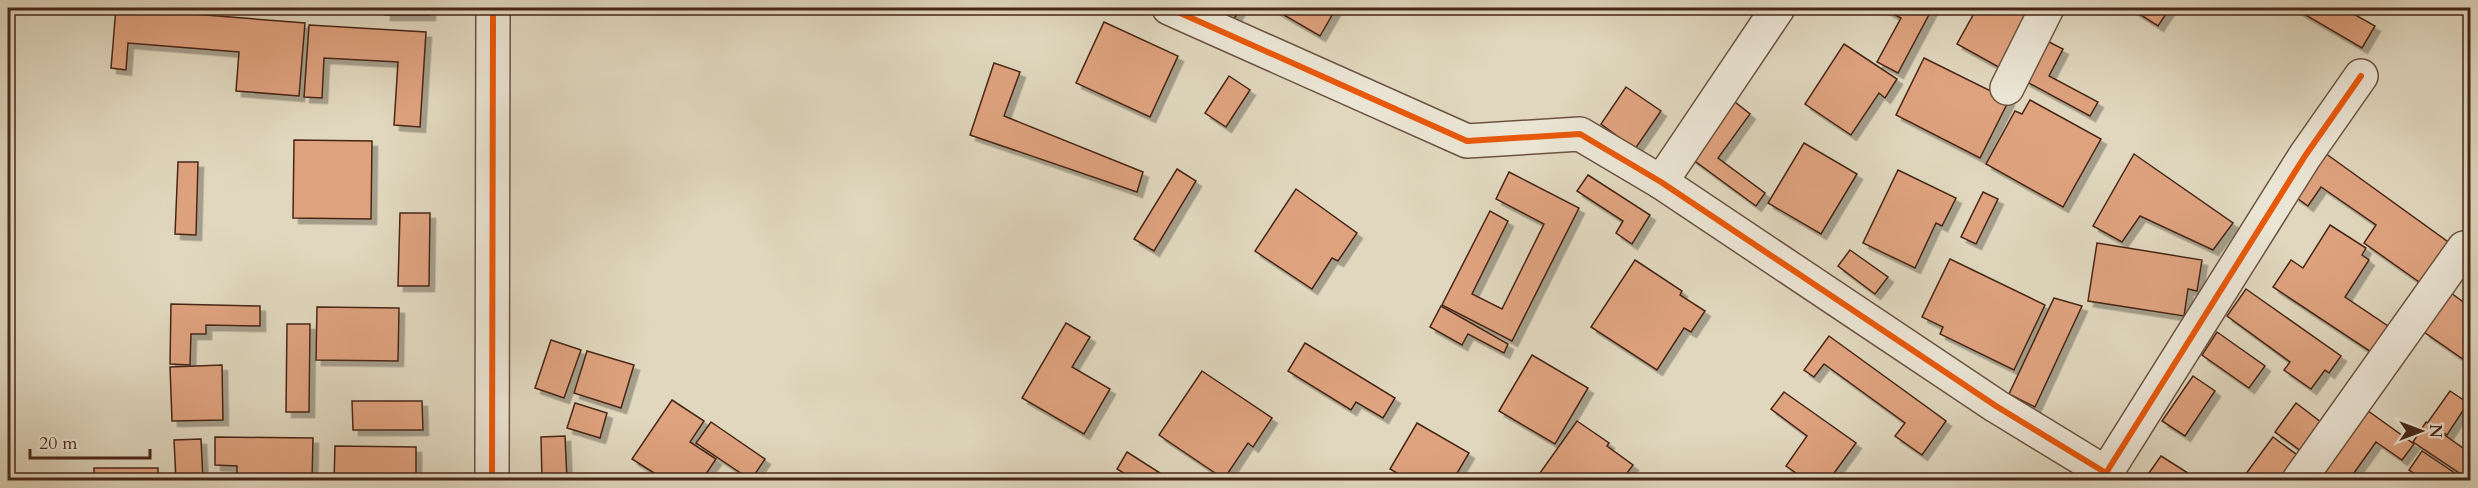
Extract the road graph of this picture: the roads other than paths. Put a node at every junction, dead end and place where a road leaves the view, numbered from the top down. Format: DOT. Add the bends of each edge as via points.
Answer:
graph roads {
  1 [pos="493,8"];
  2 [pos="1169,8"];
  3 [pos="1778,8"];
  4 [pos="2047,8"];
  5 [pos="2361,76"];
  6 [pos="2007,88"];
  7 [pos="1661,182"];
  8 [pos="2464,248"];
  9 [pos="2109,477"];
  10 [pos="492,480"];
  11 [pos="2299,480"];
  1 -- 10 [label="street"];
  2 -- 7 [label="street" via="1467,141 1580,134"];
  3 -- 7 [label="street"];
  4 -- 6 [label="street"];
  5 -- 9 [label="street" via="2305,156"];
  7 -- 9 [label="street"];
  8 -- 11 [label="street"];
}
